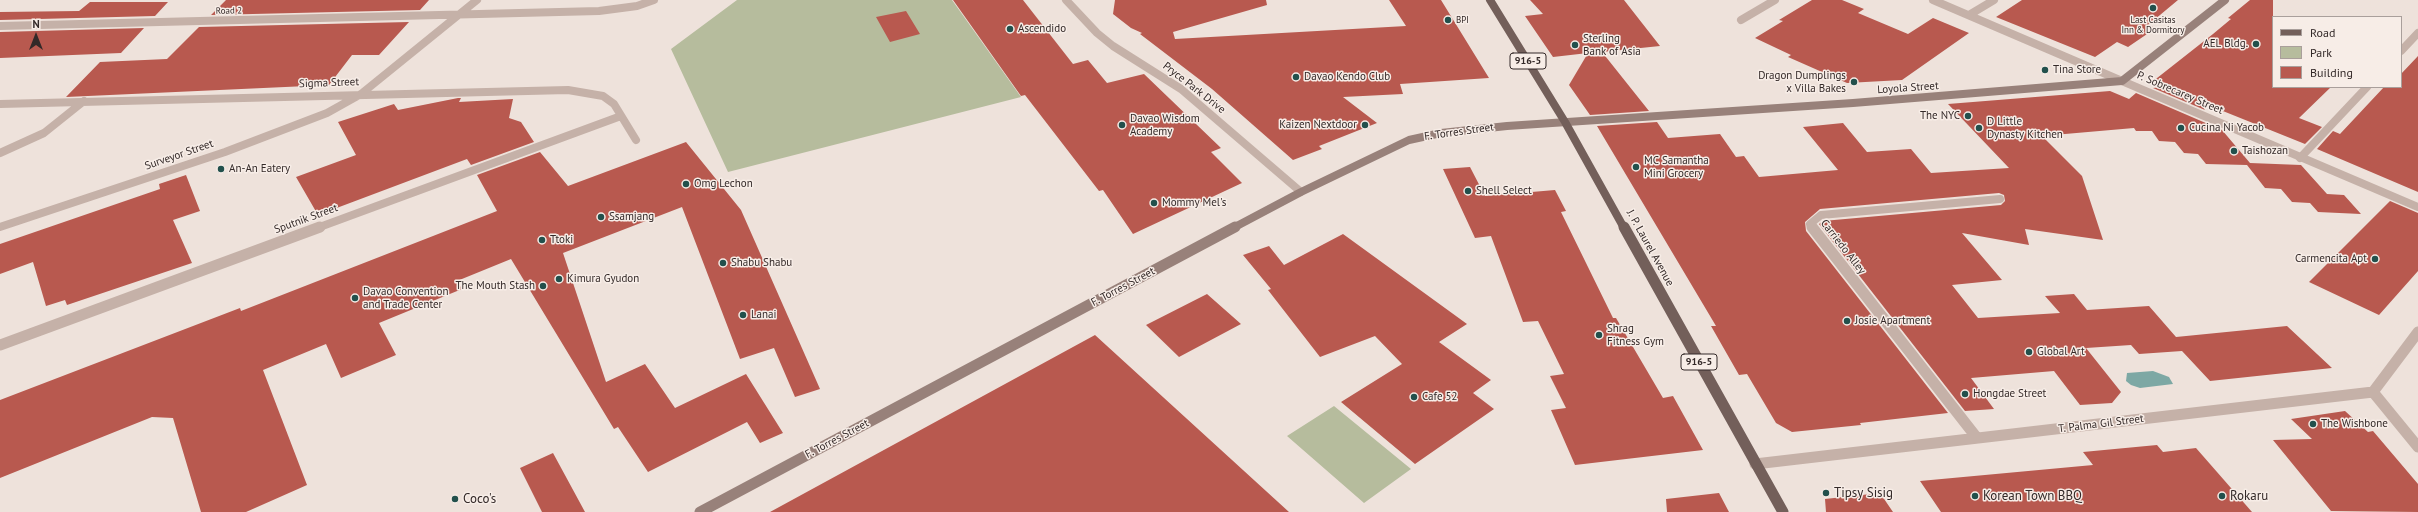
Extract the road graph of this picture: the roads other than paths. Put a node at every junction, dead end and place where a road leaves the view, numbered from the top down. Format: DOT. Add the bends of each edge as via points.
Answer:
graph roads {
  1 [pos="477,0"];
  2 [pos="654,0"];
  3 [pos="1490,0"];
  4 [pos="1775,0"];
  5 [pos="1933,0"];
  6 [pos="1994,0"];
  7 [pos="2225,0"];
  8 [pos="1070,2"];
  9 [pos="1969,15"];
  10 [pos="458,16"];
  11 [pos="1741,20"];
  12 [pos="0,26"];
  13 [pos="2418,33"];
  14 [pos="2402,50"];
  15 [pos="2122,81"];
  16 [pos="2366,88"];
  17 [pos="361,94"];
  18 [pos="84,101"];
  19 [pos="0,104"];
  20 [pos="621,116"];
  21 [pos="1565,122"];
  22 [pos="636,140"];
  23 [pos="0,153"];
  24 [pos="2300,158"];
  25 [pos="1301,192"];
  26 [pos="2000,199"];
  27 [pos="2418,207"];
  28 [pos="0,228"];
  29 [pos="2418,332"];
  30 [pos="0,345"];
  31 [pos="2373,392"];
  32 [pos="1977,438"];
  33 [pos="2418,447"];
  34 [pos="1755,464"];
  35 [pos="700,512"];
  36 [pos="1783,512"];
  1 -- 10 [label="street, Surveyor Street"];
  2 -- 10 [label="street, Road 2" via="637,6 599,11"];
  3 -- 21 [label="main road, J. P. Laurel Avenue / 916-5"];
  4 -- 11 [label="street"];
  5 -- 9 [label="street, P. Sobrecarey Street"];
  6 -- 9 [label="street"];
  7 -- 15 [label="main road"];
  8 -- 25 [label="street, Pryce Park Drive" via="1084,22 1113,46 1181,89"];
  9 -- 15 [label="street, P. Sobrecarey Street"];
  10 -- 12 [label="street, Road 2"];
  10 -- 17 [label="street, Surveyor Street"];
  13 -- 14 [label="street"];
  15 -- 21 [label="main road, Loyola Street" via="1853,103"];
  15 -- 24 [label="street, P. Sobrecarey Street"];
  16 -- 24 [label="street"];
  17 -- 18 [label="street, Sigma Street"];
  17 -- 20 [label="street, Sigma Street" via="568,90 603,96 614,104"];
  17 -- 28 [label="street, Surveyor Street" via="327,113 272,135"];
  18 -- 19 [label="street, Sigma Street"];
  18 -- 23 [label="street" via="44,133"];
  20 -- 22 [label="street, Sigma Street"];
  20 -- 30 [label="street, Sputnik Street"];
  21 -- 25 [label="main road, F. Torres Street" via="1454,131 1418,138 1390,148"];
  21 -- 34 [label="main road, J. P. Laurel Avenue / 916-5"];
  24 -- 27 [label="street, P. Sobrecarey Street"];
  25 -- 35 [label="main road, F. Torres Street"];
  26 -- 32 [label="street, Carriedo Alley" via="1821,215 1810,224"];
  29 -- 31 [label="street"];
  31 -- 32 [label="street, T. Palma Gil Street"];
  31 -- 33 [label="street"];
  32 -- 34 [label="street, T. Palma Gil Street"];
  34 -- 36 [label="main road, J. P. Laurel Avenue / 916-5"];
}
